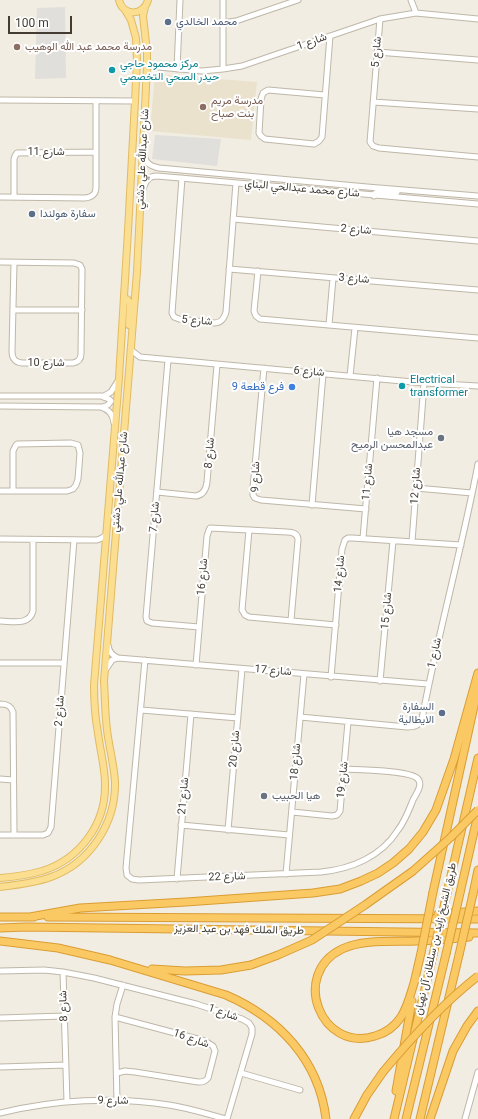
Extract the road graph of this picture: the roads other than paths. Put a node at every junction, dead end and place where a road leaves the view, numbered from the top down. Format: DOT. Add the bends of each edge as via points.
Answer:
graph roads {
  1 [pos="148,0"];
  2 [pos="180,0"];
  3 [pos="222,0"];
  4 [pos="298,0"];
  5 [pos="411,0"];
  6 [pos="119,1"];
  7 [pos="145,7"];
  8 [pos="125,10"];
  9 [pos="416,13"];
  10 [pos="478,18"];
  11 [pos="380,19"];
  12 [pos="222,23"];
  13 [pos="330,36"];
  14 [pos="377,52"];
  15 [pos="478,60"];
  16 [pos="147,66"];
  17 [pos="177,68"];
  18 [pos="223,69"];
  19 [pos="325,96"];
  20 [pos="0,100"];
  21 [pos="96,101"];
  22 [pos="135,101"];
  23 [pos="373,102"];
  24 [pos="478,109"];
  25 [pos="143,149"];
  26 [pos="96,152"];
  27 [pos="478,157"];
  28 [pos="216,173"];
  29 [pos="161,177"];
  30 [pos="182,178"];
  31 [pos="236,183"];
  32 [pos="367,187"];
  33 [pos="312,190"];
  34 [pos="412,190"];
  35 [pos="374,196"];
  36 [pos="478,196"];
  37 [pos="0,197"];
  38 [pos="14,197"];
  39 [pos="141,198"];
  40 [pos="478,204"];
  41 [pos="233,219"];
  42 [pos="128,238"];
  43 [pos="478,241"];
  44 [pos="0,262"];
  45 [pos="14,263"];
  46 [pos="229,269"];
  47 [pos="258,272"];
  48 [pos="333,278"];
  49 [pos="136,288"];
  50 [pos="478,290"];
  51 [pos="124,299"];
  52 [pos="13,310"];
  53 [pos="82,310"];
  54 [pos="329,326"];
  55 [pos="355,328"];
  56 [pos="478,338"];
  57 [pos="131,350"];
  58 [pos="140,358"];
  59 [pos="168,360"];
  60 [pos="130,363"];
  61 [pos="217,365"];
  62 [pos="264,368"];
  63 [pos="323,374"];
  64 [pos="350,376"];
  65 [pos="119,378"];
  66 [pos="376,378"];
  67 [pos="424,383"];
  68 [pos="478,386"];
  69 [pos="0,396"];
  70 [pos="101,397"];
  71 [pos="0,406"];
  72 [pos="101,407"];
  73 [pos="114,428"];
  74 [pos="478,464"];
  75 [pos="416,488"];
  76 [pos="0,491"];
  77 [pos="13,491"];
  78 [pos="157,492"];
  79 [pos="472,493"];
  80 [pos="312,505"];
  81 [pos="366,509"];
  82 [pos="249,530"];
  83 [pos="106,535"];
  84 [pos="363,538"];
  85 [pos="0,540"];
  86 [pos="33,540"];
  87 [pos="74,540"];
  88 [pos="97,540"];
  89 [pos="393,541"];
  90 [pos="412,542"];
  91 [pos="461,546"];
  92 [pos="105,547"];
  93 [pos="291,620"];
  94 [pos="0,621"];
  95 [pos="336,624"];
  96 [pos="199,627"];
  97 [pos="107,642"];
  98 [pos="118,658"];
  99 [pos="145,660"];
  100 [pos="0,663"];
  101 [pos="64,663"];
  102 [pos="196,665"];
  103 [pos="242,669"];
  104 [pos="478,673"];
  105 [pos="105,674"];
  106 [pos="304,674"];
  107 [pos="331,676"];
  108 [pos="380,681"];
  109 [pos="428,684"];
  110 [pos="94,685"];
  111 [pos="478,688"];
  112 [pos="0,704"];
  113 [pos="141,710"];
  114 [pos="191,714"];
  115 [pos="300,717"];
  116 [pos="238,718"];
  117 [pos="106,721"];
  118 [pos="348,722"];
  119 [pos="478,758"];
  120 [pos="344,769"];
  121 [pos="0,780"];
  122 [pos="13,780"];
  123 [pos="478,810"];
  124 [pos="292,812"];
  125 [pos="478,814"];
  126 [pos="181,825"];
  127 [pos="228,830"];
  128 [pos="0,834"];
  129 [pos="14,834"];
  130 [pos="290,835"];
  131 [pos="478,870"];
  132 [pos="286,874"];
  133 [pos="177,878"];
  134 [pos="1,879"];
  135 [pos="0,887"];
  136 [pos="478,911"];
  137 [pos="0,917"];
  138 [pos="30,917"];
  139 [pos="410,918"];
  140 [pos="478,918"];
  141 [pos="0,928"];
  142 [pos="478,934"];
  143 [pos="0,941"];
  144 [pos="124,964"];
  145 [pos="0,971"];
  146 [pos="63,972"];
  147 [pos="478,976"];
  148 [pos="415,980"];
  149 [pos="123,986"];
  150 [pos="478,1011"];
  151 [pos="64,1016"];
  152 [pos="116,1017"];
  153 [pos="0,1018"];
  154 [pos="66,1065"];
  155 [pos="0,1066"];
  156 [pos="478,1072"];
  157 [pos="116,1073"];
  158 [pos="240,1073"];
  159 [pos="300,1090"];
  160 [pos="117,1101"];
  161 [pos="67,1102"];
  162 [pos="0,1113"];
  163 [pos="226,1119"];
  164 [pos="326,1119"];
  165 [pos="354,1119"];
  166 [pos="393,1119"];
  167 [pos="406,1119"];
  168 [pos="420,1119"];
  169 [pos="430,1119"];
  170 [pos="465,1119"];
  1 -- 7 [label="main road"];
  2 -- 17 [label="street"];
  3 -- 12 [label="street"];
  4 -- 12 [label="street" via="236,21"];
  5 -- 9 [label="street"];
  6 -- 8 [label="main road, شارع عبدالله علي دشتي"];
  7 -- 8 [label="main road" via="136,12"];
  7 -- 16 [label="main road, شارع عبدالله علي دشتي" via="143,16"];
  8 -- 22 [label="main road, شارع عبدالله علي دشتي" via="136,38"];
  9 -- 10 [label="street, شارع 1"];
  9 -- 11 [label="street, شارع 1"];
  11 -- 13 [label="street, شارع 1"];
  11 -- 14 [label="street, شارع 5"];
  12 -- 18 [label="street"];
  13 -- 18 [label="street, شارع 1" via="242,66"];
  13 -- 19 [label="street"];
  14 -- 15 [label="street"];
  14 -- 23 [label="street, شارع 5"];
  16 -- 17 [label="street, شارع 1"];
  16 -- 25 [label="main road, شارع عبدالله علي دشتي"];
  17 -- 18 [label="street, شارع 1" via="202,71"];
  19 -- 19 [label="street" via="322,137 314,144 265,139 258,133 261,99 263,93 268,90"];
  20 -- 21 [label="street"];
  21 -- 22 [label="street"];
  21 -- 26 [label="street"];
  22 -- 42 [label="main road, شارع عبدالله علي دشتي"];
  23 -- 24 [label="street"];
  23 -- 27 [label="street, شارع 5" via="370,142 373,146"];
  25 -- 28 [label="street, شارع محمد عبدالحي البناي" via="145,160 154,167"];
  25 -- 39 [label="main road, شارع عبدالله علي دشتي"];
  26 -- 38 [label="street, شارع 11" via="17,153 14,159"];
  26 -- 38 [label="street" via="96,191 91,197"];
  28 -- 29 [label="street" via="162,171 159,173"];
  28 -- 32 [label="street, شارع محمد عبدالحي البناي"];
  29 -- 30 [label="street, شارع محمد عبدالحي البناي"];
  29 -- 39 [label="street, شارع محمد عبدالحي البناي" via="152,176 147,180"];
  30 -- 31 [label="street, شارع محمد عبدالحي البناي"];
  30 -- 46 [label="street, شارع 5" via="171,309 173,316 214,323 222,321 226,312"];
  31 -- 33 [label="street, شارع محمد عبدالحي البناي"];
  31 -- 41 [label="street, شارع 5"];
  32 -- 33 [label="street" via="364,192 326,188"];
  32 -- 34 [label="street, شارع محمد عبدالحي البناي"];
  33 -- 35 [label="street, شارع محمد عبدالحي البناي"];
  34 -- 35 [label="street" via="402,193 376,192"];
  34 -- 36 [label="street, شارع محمد عبدالحي البناي"];
  35 -- 40 [label="street, شارع محمد عبدالحي البناي"];
  37 -- 38 [label="street"];
  39 -- 49 [label="main road, شارع عبدالله علي دشتي"];
  41 -- 43 [label="street, شارع 2"];
  41 -- 46 [label="street, شارع 5"];
  42 -- 49 [label="main road" via="131,245 128,290 133,292"];
  42 -- 51 [label="main road, شارع عبدالله علي دشتي"];
  44 -- 45 [label="street, شارع 10"];
  45 -- 52 [label="street, شارع 10"];
  45 -- 53 [label="street, شارع 10" via="79,264 82,269"];
  46 -- 47 [label="street, شارع 3"];
  47 -- 48 [label="street, شارع 3"];
  47 -- 54 [label="street" via="254,309 257,318"];
  48 -- 50 [label="street, شارع 3"];
  48 -- 54 [label="street"];
  49 -- 57 [label="main road, شارع عبدالله علي دشتي"];
  51 -- 57 [label="main road" via="130,303 128,335"];
  51 -- 65 [label="main road, شارع عبدالله علي دشتي"];
  52 -- 53 [label="street"];
  52 -- 53 [label="street, شارع 10" via="12,354 15,361 22,363 73,363 79,360"];
  54 -- 55 [label="street"];
  55 -- 56 [label="street"];
  55 -- 64 [label="street"];
  57 -- 58 [label="street"];
  57 -- 60 [label="main road, شارع عبدالله علي دشتي"];
  58 -- 59 [label="street, شارع 6"];
  58 -- 60 [label="street"];
  59 -- 61 [label="street, شارع 6"];
  59 -- 78 [label="street, شارع 7"];
  60 -- 97 [label="main road, شارع عبدالله علي دشتي"];
  61 -- 62 [label="street, شارع 6"];
  61 -- 78 [label="street, شارع 8" via="206,490 196,496"];
  62 -- 63 [label="street, شارع 6"];
  62 -- 80 [label="street, شارع 9" via="254,496 260,500"];
  63 -- 64 [label="street, شارع 6"];
  63 -- 80 [label="street"];
  64 -- 66 [label="street, شارع 6"];
  65 -- 70 [label="street" via="111,392"];
  65 -- 73 [label="main road, شارع عبدالله علي دشتي"];
  66 -- 67 [label="street, شارع 6"];
  66 -- 81 [label="street, شارع 11"];
  67 -- 68 [label="street, شارع 6"];
  67 -- 75 [label="street, شارع 12"];
  69 -- 70 [label="street"];
  70 -- 72 [label="street" via="110,401 108,405"];
  71 -- 72 [label="street"];
  72 -- 73 [label="street" via="112,415"];
  73 -- 83 [label="main road, شارع عبدالله علي دشتي"];
  74 -- 79 [label="street, شارع 1"];
  75 -- 79 [label="street"];
  75 -- 90 [label="street, شارع 12"];
  76 -- 77 [label="street"];
  77 -- 77 [label="street" via="13,451 17,444 71,443 78,446 78,479 73,489"];
  78 -- 96 [label="street, شارع 7" via="146,618 154,624"];
  79 -- 91 [label="street, شارع 1"];
  80 -- 81 [label="street, شارع 9"];
  81 -- 84 [label="street, شارع 11"];
  82 -- 93 [label="street" via="244,613 249,616"];
  82 -- 93 [label="street, شارع 16" via="289,532 298,537"];
  82 -- 96 [label="street, شارع 16" via="210,528"];
  83 -- 88 [label="street"];
  83 -- 92 [label="main road, شارع عبدالله علي دشتي"];
  84 -- 89 [label="street, شارع 14"];
  84 -- 95 [label="street, شارع 14" via="348,538 343,544"];
  85 -- 86 [label="street"];
  86 -- 87 [label="street"];
  86 -- 94 [label="street" via="32,615 23,622"];
  87 -- 88 [label="street"];
  87 -- 101 [label="street, شارع 2"];
  88 -- 92 [label="street"];
  89 -- 90 [label="street, شارع 14"];
  89 -- 108 [label="street, شارع 15"];
  90 -- 91 [label="street, شارع 14"];
  91 -- 109 [label="street, شارع 1"];
  92 -- 110 [label="main road, شارع عبدالله علي دشتي"];
  93 -- 95 [label="street"];
  95 -- 107 [label="street, شارع 14"];
  96 -- 102 [label="street, شارع 16"];
  97 -- 98 [label="street" via="110,652"];
  97 -- 105 [label="main road, شارع عبدالله علي دشتي"];
  98 -- 99 [label="street, شارع 17"];
  98 -- 105 [label="street" via="110,662"];
  99 -- 102 [label="street, شارع 17"];
  99 -- 113 [label="street, شارع 22"];
  100 -- 101 [label="street"];
  101 -- 129 [label="street, شارع 2" via="50,829 47,834 42,835"];
  102 -- 103 [label="street, شارع 17"];
  103 -- 106 [label="street, شارع 17"];
  103 -- 116 [label="street, شارع 20"];
  104 -- 138 [label="highway" via="454,759 436,810 409,849 378,873 340,889 314,893 80,908"];
  105 -- 117 [label="main road, شارع عبدالله علي دشتي"];
  106 -- 107 [label="street, شارع 17"];
  106 -- 115 [label="street, شارع 18"];
  107 -- 108 [label="street, شارع 17"];
  108 -- 109 [label="street, شارع 17"];
  109 -- 118 [label="street, شارع 1" via="422,719 416,726"];
  110 -- 117 [label="main road" via="100,722 105,724"];
  110 -- 134 [label="main road, شارع عبدالله علي دشتي" via="96,721 105,775 104,800 96,825 87,840 68,858 36,873"];
  111 -- 148 [label="highway, bridge"];
  112 -- 122 [label="street" via="8,705 14,712"];
  113 -- 114 [label="street"];
  113 -- 133 [label="street, شارع 22" via="126,873 129,878 135,880"];
  114 -- 116 [label="street"];
  114 -- 126 [label="street, شارع 21"];
  115 -- 118 [label="street, شارع 1"];
  115 -- 124 [label="street, شارع 18"];
  116 -- 127 [label="street, شارع 20"];
  117 -- 135 [label="main road, شارع عبدالله علي دشتي" via="115,791 109,819 98,841 80,860 59,874 32,883"];
  118 -- 120 [label="street, شارع 19"];
  119 -- 166 [label="highway, طريق الشيخ زايد بن سلطان آل نهيان, bridge"];
  120 -- 124 [label="street, شارع 19" via="340,810 337,814 330,816"];
  120 -- 132 [label="street, شارع 22" via="409,774 417,778 420,786 398,831 375,854 338,870"];
  121 -- 122 [label="street"];
  122 -- 129 [label="street"];
  123 -- 144 [label="highway, bridge" via="413,871 312,940 278,955 251,965 221,970 153,970"];
  124 -- 130 [label="street, شارع 18"];
  125 -- 167 [label="highway, طريق الشيخ زايد بن سلطان آل نهيان, bridge"];
  126 -- 127 [label="street"];
  126 -- 133 [label="street, شارع 21"];
  127 -- 130 [label="street"];
  128 -- 129 [label="street, شارع 2"];
  130 -- 132 [label="street, شارع 18"];
  131 -- 168 [label="highway, bridge"];
  132 -- 133 [label="street, شارع 22"];
  136 -- 139 [label="highway"];
  137 -- 138 [label="highway, طريق الملك فهد بن عبد العزيز"];
  138 -- 139 [label="highway, طريق الملك فهد بن عبد العزيز"];
  139 -- 140 [label="highway, طريق الملك فهد بن عبد العزيز"];
  141 -- 142 [label="highway, طريق الملك فهد بن عبد العزيز"];
  142 -- 148 [label="highway" via="417,941 366,943 342,949 329,958 320,970 315,986 316,1002 322,1017 337,1031 353,1038 369,1038 392,1028 398,1021"];
  143 -- 144 [label="highway" via="58,948"];
  144 -- 164 [label="highway" via="226,995 271,1021 296,1046 310,1069"];
  145 -- 146 [label="street"];
  146 -- 149 [label="street, شارع 1"];
  146 -- 151 [label="street, شارع 8"];
  147 -- 165 [label="highway, bridge" via="425,1024 383,1072"];
  148 -- 166 [label="highway"];
  149 -- 152 [label="street"];
  149 -- 158 [label="street, شارع 1" via="189,1002 247,1022 252,1028 252,1034"];
  150 -- 169 [label="highway" via="453,1051"];
  151 -- 153 [label="street"];
  151 -- 154 [label="street, شارع 8"];
  152 -- 157 [label="street"];
  152 -- 157 [label="street, شارع 16" via="205,1041 211,1044 215,1051 208,1078 202,1082 135,1072"];
  154 -- 155 [label="street"];
  154 -- 161 [label="street, شارع 8"];
  156 -- 170 [label="street"];
  157 -- 160 [label="street"];
  158 -- 159 [label="street"];
  158 -- 163 [label="street, شارع 1"];
  160 -- 161 [label="street, شارع 9"];
  160 -- 163 [label="street, شارع 9" via="168,1104"];
  161 -- 162 [label="street, شارع 9"];
}
